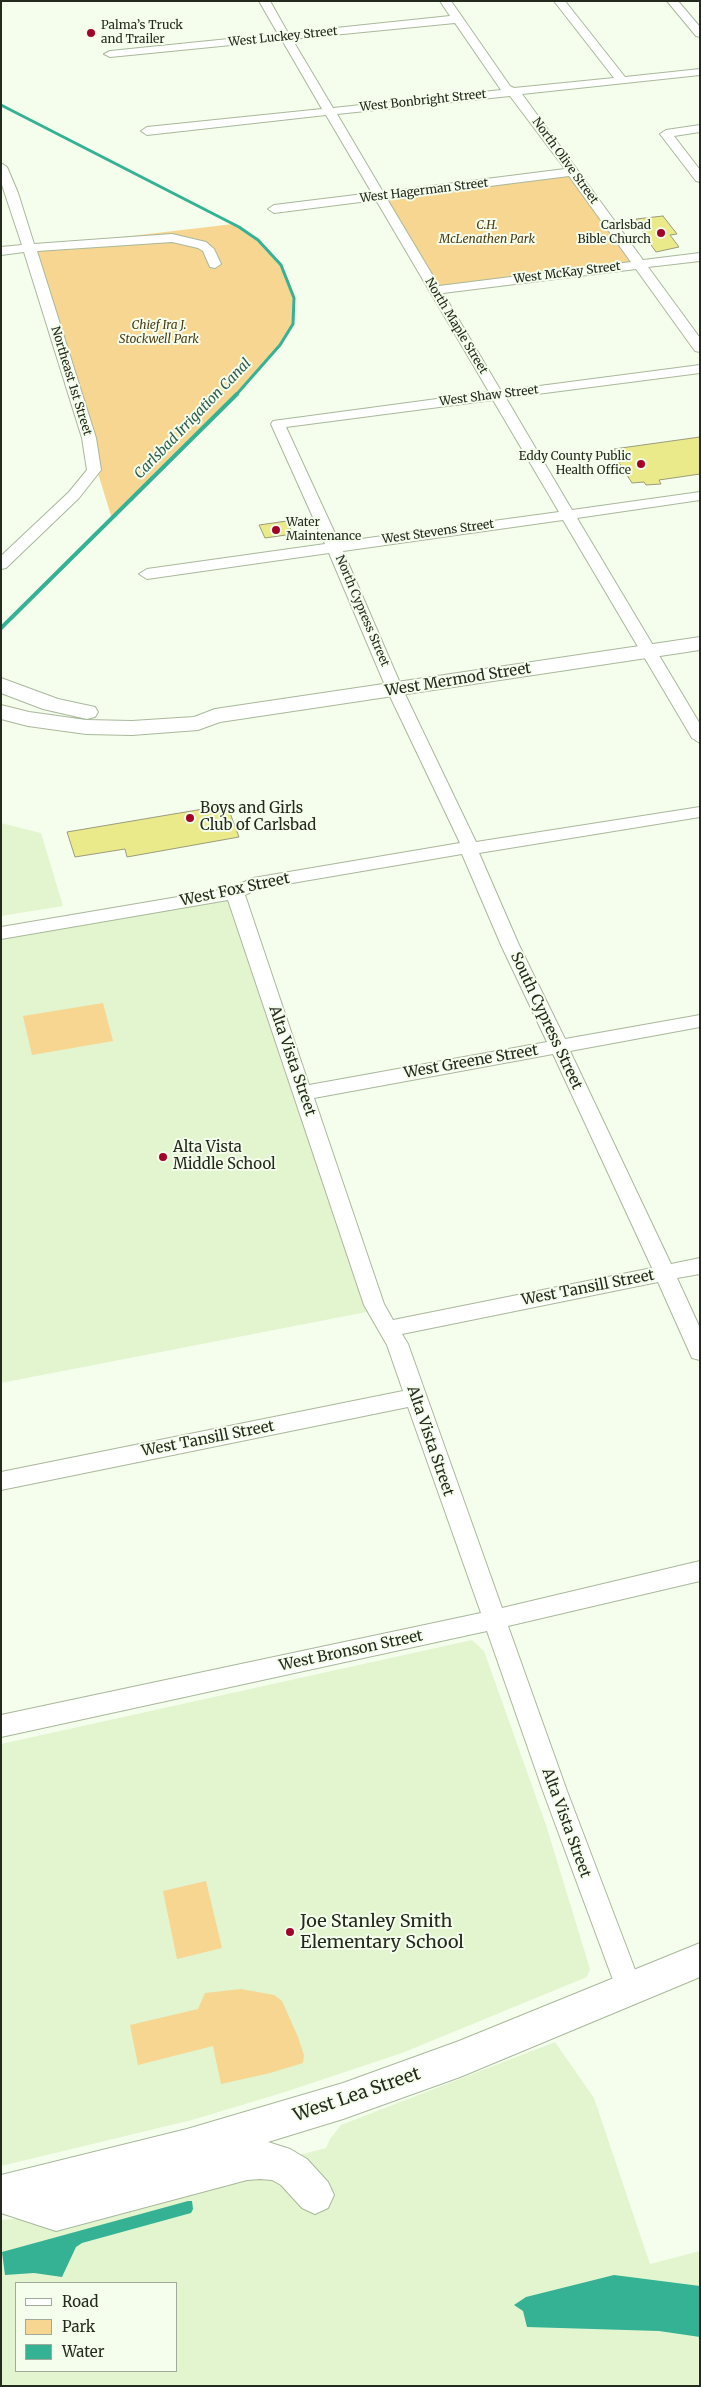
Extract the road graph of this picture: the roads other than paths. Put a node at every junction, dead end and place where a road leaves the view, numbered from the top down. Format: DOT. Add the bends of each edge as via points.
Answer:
graph roads {
  1 [pos="264,1"];
  2 [pos="445,1"];
  3 [pos="559,1"];
  4 [pos="672,1"];
  5 [pos="457,18"];
  6 [pos="700,34"];
  7 [pos="286,37"];
  8 [pos="110,54"];
  9 [pos="700,72"];
  10 [pos="622,80"];
  11 [pos="513,92"];
  12 [pos="330,112"];
  13 [pos="700,128"];
  14 [pos="147,131"];
  15 [pos="1,166"];
  16 [pos="573,172"];
  17 [pos="700,178"];
  18 [pos="379,196"];
  19 [pos="274,209"];
  20 [pos="29,248"];
  21 [pos="1,251"];
  22 [pos="700,257"];
  23 [pos="215,264"];
  24 [pos="639,264"];
  25 [pos="434,290"];
  26 [pos="700,348"];
  27 [pos="700,368"];
  28 [pos="497,395"];
  29 [pos="278,424"];
  30 [pos="700,496"];
  31 [pos="568,514"];
  32 [pos="334,547"];
  33 [pos="1,565"];
  34 [pos="147,574"];
  35 [pos="700,643"];
  36 [pos="648,651"];
  37 [pos="1,685"];
  38 [pos="395,690"];
  39 [pos="1,712"];
  40 [pos="215,716"];
  41 [pos="700,738"];
  42 [pos="700,812"];
  43 [pos="470,848"];
  44 [pos="235,893"];
  45 [pos="1,933"];
  46 [pos="700,1021"];
  47 [pos="558,1046"];
  48 [pos="302,1093"];
  49 [pos="700,1266"];
  50 [pos="664,1273"];
  51 [pos="388,1329"];
  52 [pos="700,1352"];
  53 [pos="415,1397"];
  54 [pos="1,1481"];
  55 [pos="700,1571"];
  56 [pos="493,1620"];
  57 [pos="1,1726"];
  58 [pos="700,1960"];
  59 [pos="629,1988"];
  60 [pos="2,2194"];
  61 [pos="316,2195"];
  1 -- 7 [label="street, North Maple Street"];
  2 -- 5 [label="street, North Olive Street"];
  3 -- 10 [label="street"];
  4 -- 6 [label="street"];
  5 -- 7 [label="street, West Luckey Street"];
  5 -- 11 [label="street, North Olive Street" via="506,88"];
  7 -- 8 [label="street, West Luckey Street"];
  7 -- 12 [label="street, North Maple Street"];
  9 -- 10 [label="street, West Bonbright Street"];
  10 -- 11 [label="street, West Bonbright Street"];
  11 -- 12 [label="street, West Bonbright Street"];
  11 -- 16 [label="street, North Olive Street"];
  12 -- 14 [label="street, West Bonbright Street"];
  12 -- 18 [label="street, North Maple Street"];
  13 -- 17 [label="street" via="666,132"];
  15 -- 20 [label="street, Northeast 1st Street"];
  16 -- 18 [label="street, West Hagerman Street"];
  16 -- 24 [label="street, North Olive Street"];
  18 -- 19 [label="street, West Hagerman Street"];
  18 -- 25 [label="street, North Maple Street"];
  20 -- 21 [label="street"];
  20 -- 23 [label="street" via="172,238 202,245 208,249"];
  20 -- 33 [label="street, Northeast 1st Street" via="88,438 94,470 74,495"];
  22 -- 24 [label="street, West McKay Street"];
  24 -- 25 [label="street, West McKay Street"];
  24 -- 26 [label="street, North Olive Street"];
  25 -- 28 [label="street, North Maple Street"];
  27 -- 28 [label="street, West Shaw Street"];
  28 -- 29 [label="street, West Shaw Street"];
  28 -- 31 [label="street, North Maple Street"];
  29 -- 32 [label="street, North Cypress Street"];
  30 -- 31 [label="street, West Stevens Street"];
  31 -- 32 [label="street, West Stevens Street"];
  31 -- 36 [label="street, North Maple Street"];
  32 -- 34 [label="street, West Stevens Street"];
  32 -- 38 [label="street, North Cypress Street"];
  35 -- 36 [label="street, West Mermod Street"];
  36 -- 38 [label="street, West Mermod Street"];
  36 -- 41 [label="street, North Maple Street"];
  37 -- 40 [label="street" via="80,711 131,716 195,713"];
  38 -- 40 [label="street, West Mermod Street"];
  38 -- 43 [label="street, South Cypress Street"];
  39 -- 40 [label="street" via="53,723 111,728 198,723"];
  42 -- 43 [label="street, West Fox Street"];
  43 -- 44 [label="street, West Fox Street" via="253,884"];
  43 -- 47 [label="street, South Cypress Street" via="471,857"];
  44 -- 45 [label="street, West Fox Street"];
  44 -- 48 [label="street, Alta Vista Street"];
  46 -- 47 [label="street, West Greene Street"];
  47 -- 48 [label="street, West Greene Street"];
  47 -- 50 [label="street, South Cypress Street"];
  48 -- 51 [label="street, Alta Vista Street" via="374,1305"];
  49 -- 50 [label="street, West Tansill Street"];
  50 -- 51 [label="street, West Tansill Street"];
  50 -- 52 [label="street, South Cypress Street"];
  51 -- 53 [label="street, Alta Vista Street" via="397,1344"];
  53 -- 54 [label="street, West Tansill Street"];
  53 -- 56 [label="street, Alta Vista Street"];
  55 -- 56 [label="street, West Bronson Street"];
  56 -- 57 [label="street, West Bronson Street"];
  56 -- 59 [label="street, Alta Vista Street" via="594,1901"];
  58 -- 59 [label="street, West Lea Street"];
  59 -- 60 [label="street, West Lea Street" via="460,2059 315,2110 187,2148"];
  60 -- 61 [label="street" via="56,2212 260,2160 277,2162 294,2172"];
}
